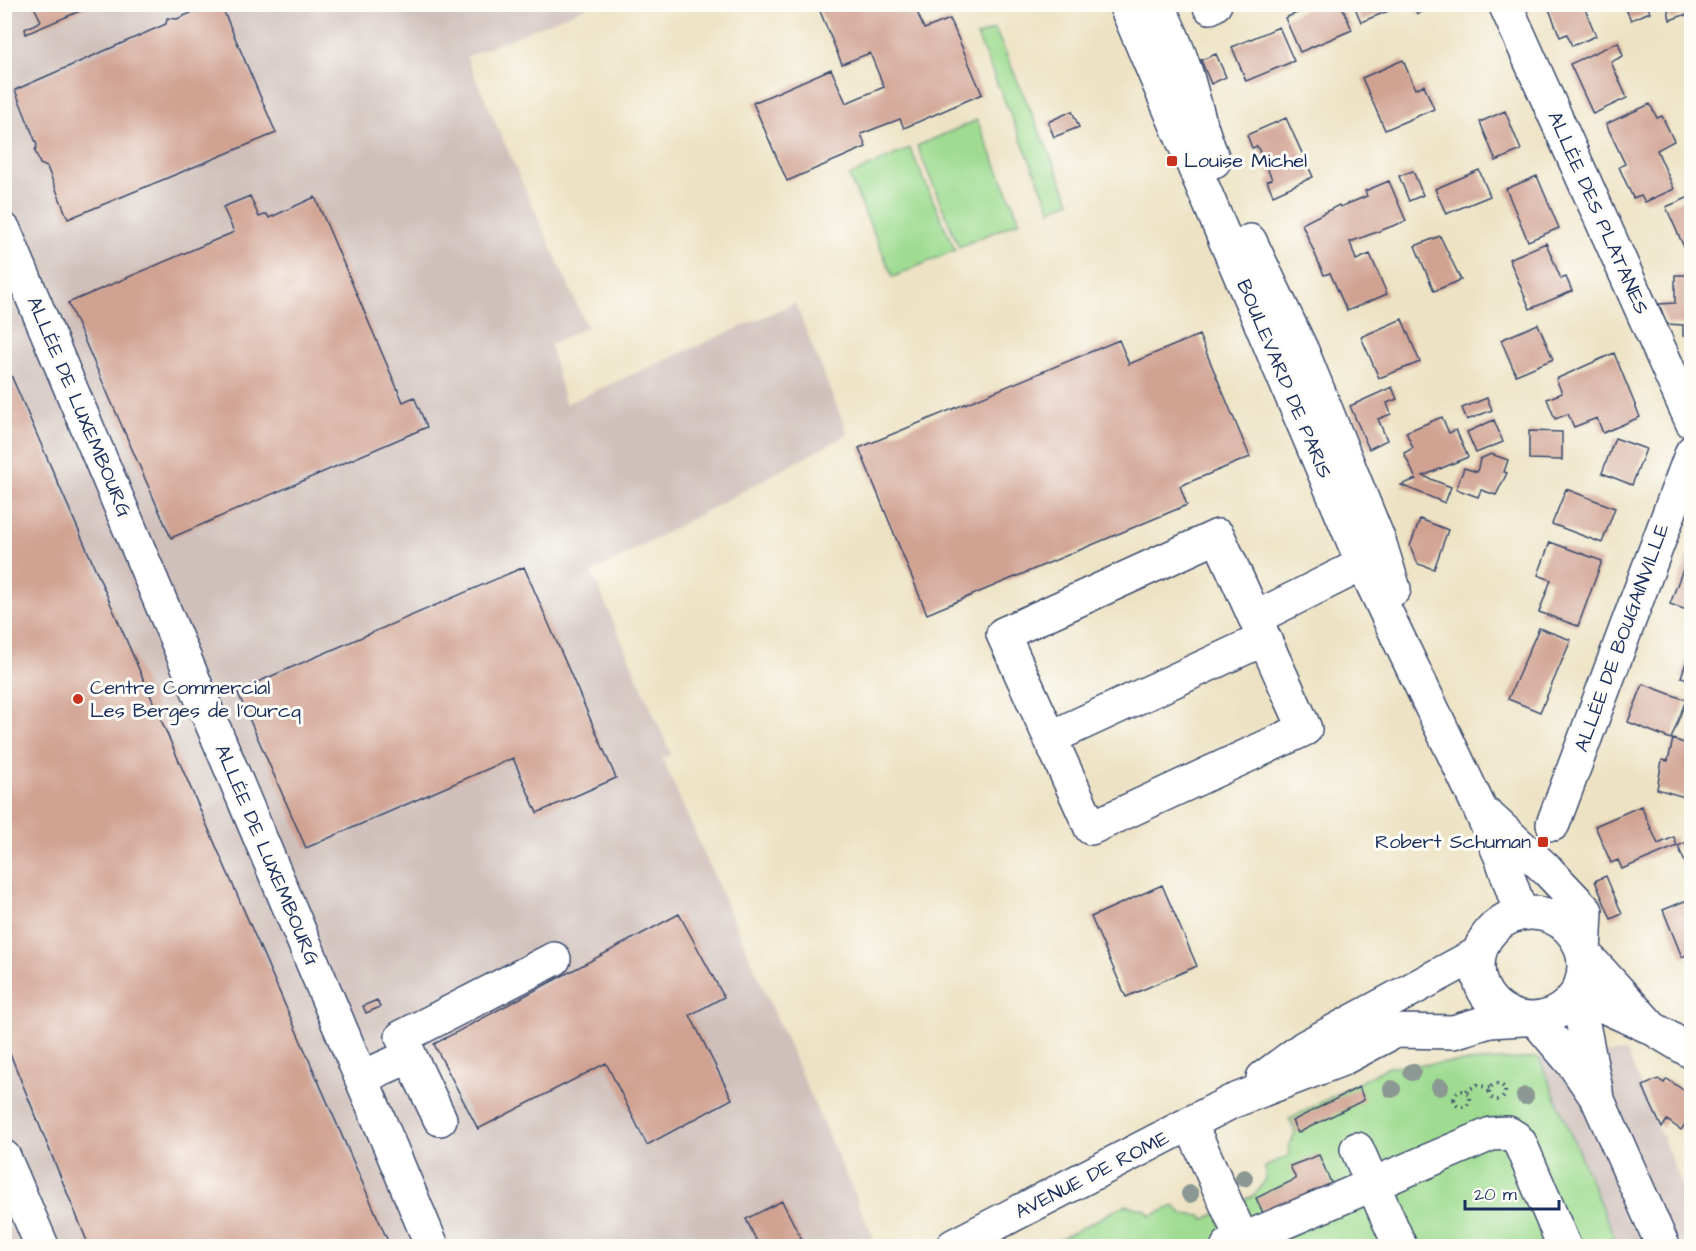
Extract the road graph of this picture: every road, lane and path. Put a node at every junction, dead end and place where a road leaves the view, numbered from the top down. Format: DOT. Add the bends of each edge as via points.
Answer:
graph roads {
  1 [pos="1125,4"];
  2 [pos="1157,4"];
  3 [pos="1505,4"];
  4 [pos="4,230"];
  5 [pos="1692,422"];
  6 [pos="1692,452"];
  7 [pos="1363,564"];
  8 [pos="1259,628"];
  9 [pos="1407,631"];
  10 [pos="1050,738"];
  11 [pos="1453,748"];
  12 [pos="1480,809"];
  13 [pos="1553,824"];
  14 [pos="1521,914"];
  15 [pos="1479,953"];
  16 [pos="1584,953"];
  17 [pos="554,959"];
  18 [pos="1577,994"];
  19 [pos="1529,1020"];
  20 [pos="1652,1028"];
  21 [pos="1692,1052"];
  22 [pos="410,1056"];
  23 [pos="361,1078"];
  24 [pos="1490,1088"];
  25 [pos="1466,1091"];
  26 [pos="1598,1100"];
  27 [pos="1230,1102"];
  28 [pos="440,1119"];
  29 [pos="1190,1123"];
  30 [pos="1357,1149"];
  31 [pos="4,1157"];
  32 [pos="1372,1184"];
  33 [pos="1238,1244"];
  34 [pos="42,1246"];
  35 [pos="432,1246"];
  36 [pos="953,1246"];
  37 [pos="1400,1246"];
  38 [pos="1564,1246"];
  39 [pos="1663,1246"];
  1 -- 7 [label="street, BOULEVARD DE PARIS"];
  2 -- 9 [label="street, BOULEVARD DE PARIS" via="1186,72 1205,141 1302,351 1379,541"];
  3 -- 5 [label="street, ALLÉE DES PLATANES"];
  4 -- 23 [label="street, ALLÉE DE LUXEMBOURG"];
  6 -- 13 [label="street, ALLÉE DE BOUGAINVILLE"];
  7 -- 8 [label="street"];
  7 -- 9 [label="street" via="1376,563"];
  7 -- 11 [label="street, BOULEVARD DE PARIS"];
  8 -- 10 [label="street"];
  8 -- 10 [label="street" via="1305,729 1091,828"];
  8 -- 10 [label="street" via="1218,536 1003,634"];
  9 -- 11 [label="street, BOULEVARD DE PARIS"];
  11 -- 12 [label="street, BOULEVARD DE PARIS"];
  12 -- 14 [label="street, BOULEVARD DE PARIS"];
  12 -- 16 [label="street" via="1586,911"];
  14 -- 15 [label="street" via="1495,928"];
  14 -- 16 [label="street" via="1553,917 1567,926"];
  15 -- 19 [label="street" via="1478,971 1491,1002 1505,1014"];
  15 -- 27 [label="street, AVENUE DE ROME" via="1305,1047"];
  16 -- 18 [label="street" via="1583,981"];
  16 -- 20 [label="street"];
  17 -- 22 [label="street" via="402,1037"];
  18 -- 19 [label="street" via="1552,1016"];
  18 -- 20 [label="street"];
  18 -- 26 [label="street"];
  19 -- 26 [label="street" via="1575,1066"];
  19 -- 27 [label="street, AVENUE DE ROME" via="1490,1021 1453,1032 1395,1031 1340,1060"];
  20 -- 21 [label="street"];
  22 -- 23 [label="street"];
  22 -- 28 [label="street"];
  23 -- 35 [label="street, ALLÉE DE LUXEMBOURG"];
  24 -- 24 [label="path" via="1490,1097 1496,1100 1505,1093 1501,1085"];
  24 -- 25 [label="path" via="1477,1085"];
  25 -- 25 [label="path" via="1455,1095 1458,1106 1470,1102"];
  26 -- 39 [label="street"];
  27 -- 29 [label="street, AVENUE DE ROME"];
  29 -- 33 [label="street"];
  29 -- 36 [label="street, AVENUE DE ROME"];
  30 -- 32 [label="street"];
  31 -- 34 [label="street"];
  32 -- 33 [label="street"];
  32 -- 37 [label="street"];
  32 -- 38 [label="street" via="1491,1134 1508,1133 1520,1143"];
}
